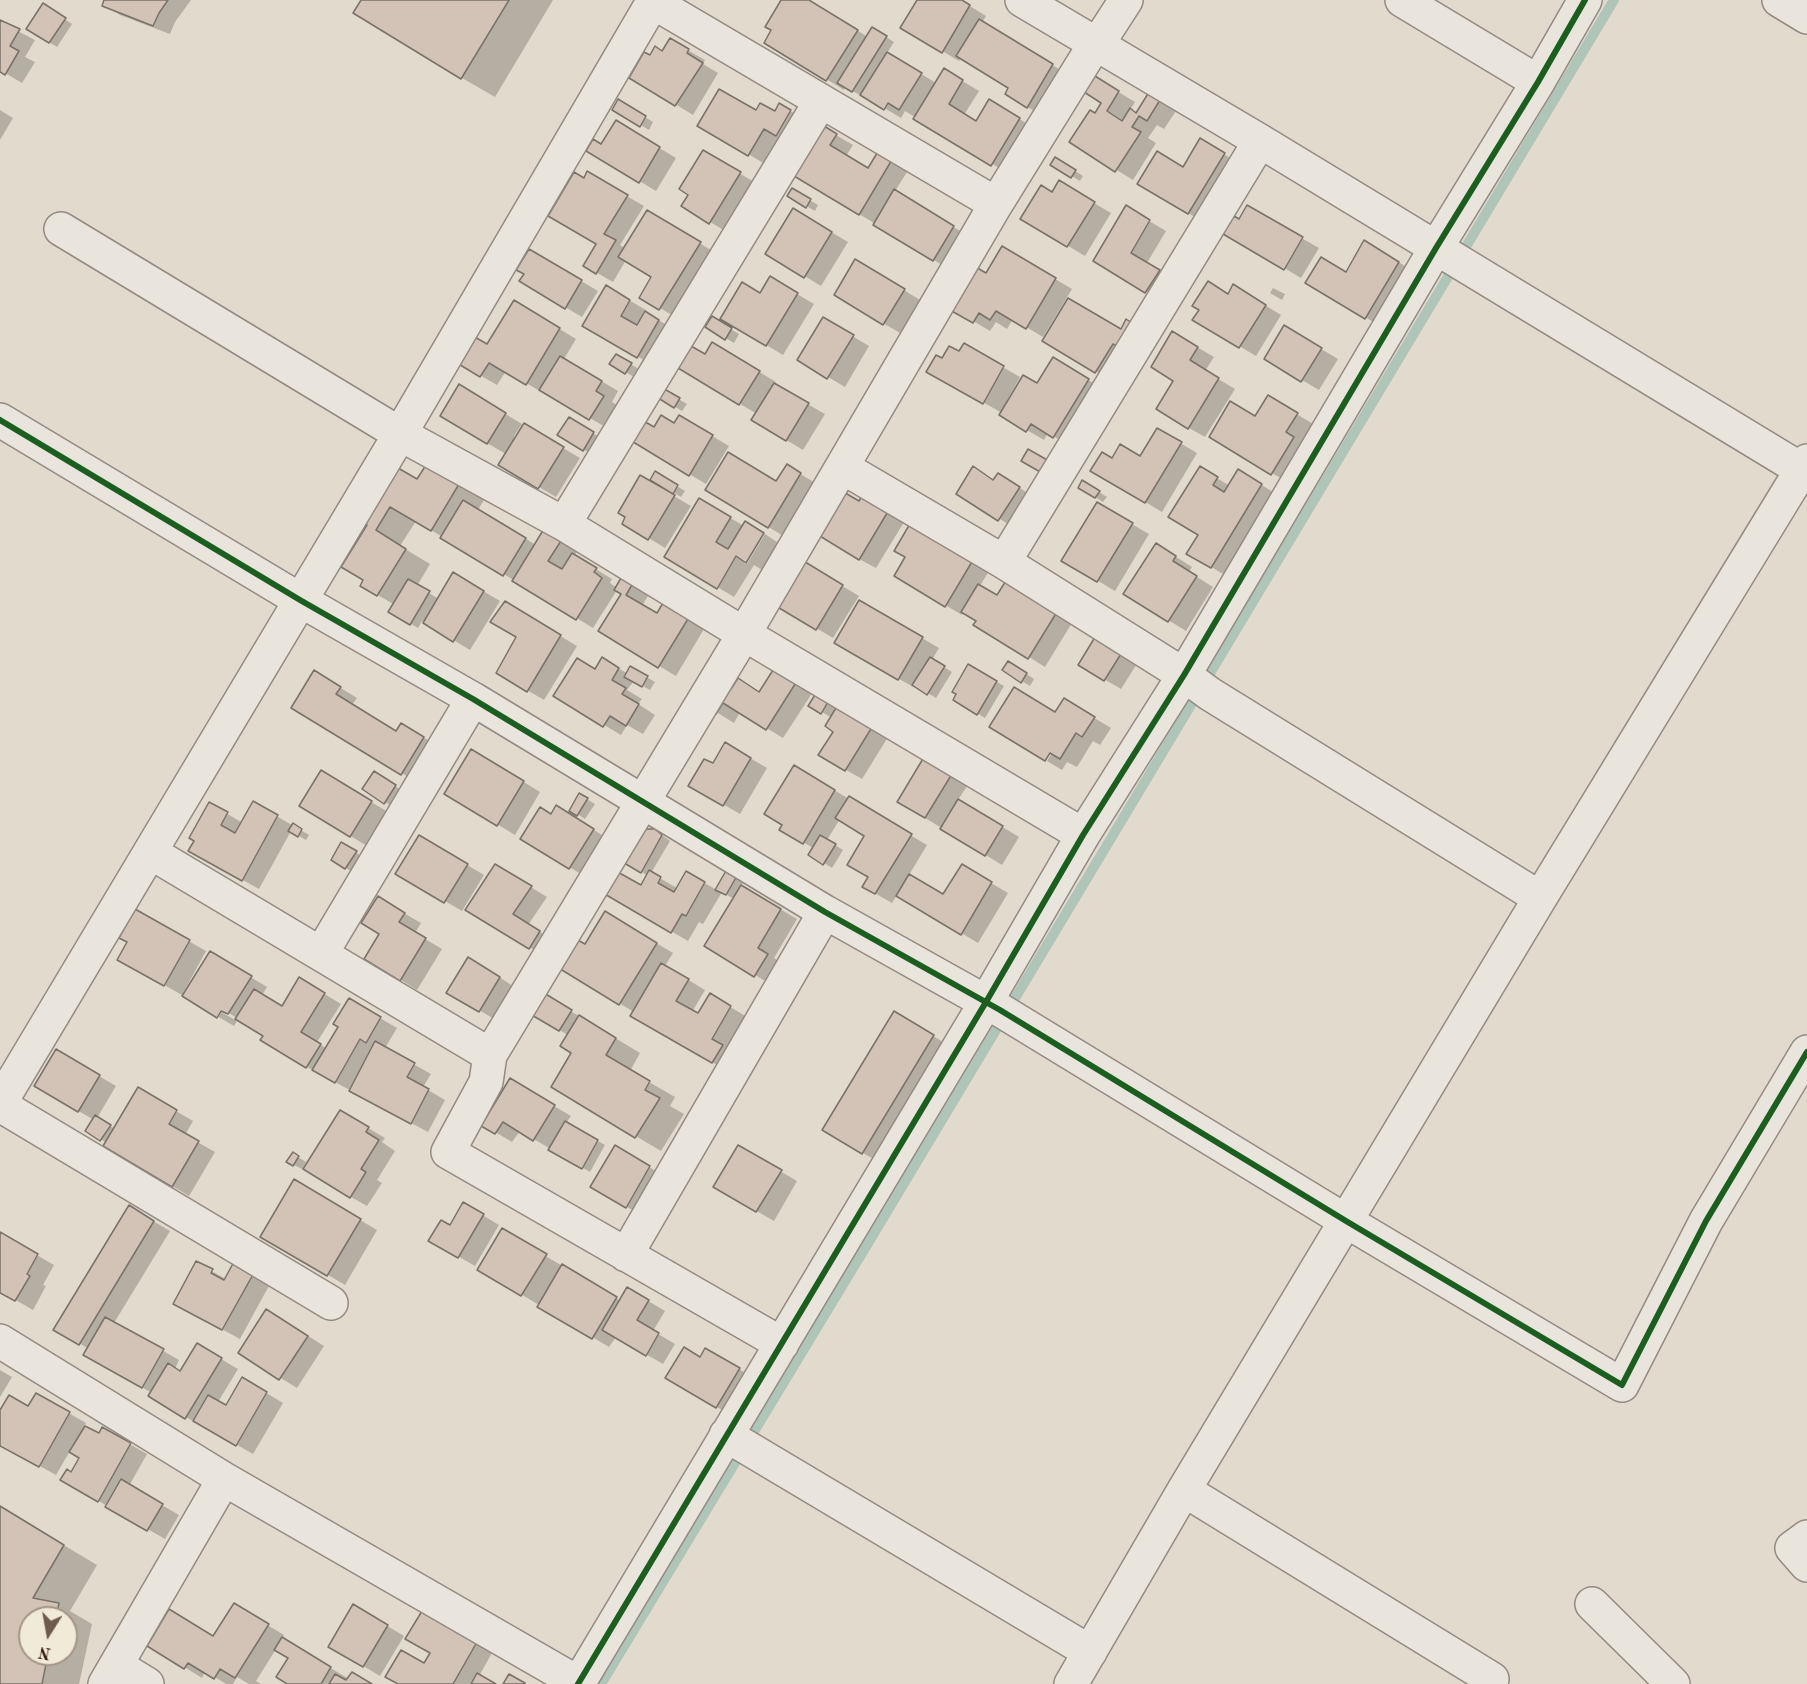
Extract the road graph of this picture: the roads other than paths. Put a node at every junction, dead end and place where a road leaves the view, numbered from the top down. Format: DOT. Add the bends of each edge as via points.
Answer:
graph roads {
  1 [pos="1022,0"];
  2 [pos="1126,0"];
  3 [pos="1402,0"];
  4 [pos="1585,0"];
  5 [pos="1779,0"];
  6 [pos="654,1"];
  7 [pos="1807,17"];
  8 [pos="1095,44"];
  9 [pos="1538,82"];
  10 [pos="821,100"];
  11 [pos="1260,141"];
  12 [pos="996,204"];
  13 [pos="61,229"];
  14 [pos="1451,258"];
  15 [pos="0,420"];
  16 [pos="400,434"];
  17 [pos="842,467"];
  18 [pos="1805,468"];
  19 [pos="564,524"];
  20 [pos="1004,562"];
  21 [pos="300,600"];
  22 [pos="744,634"];
  23 [pos="1196,684"];
  24 [pos="473,699"];
  25 [pos="642,800"];
  26 [pos="1083,835"];
  27 [pos="150,852"];
  28 [pos="1540,898"];
  29 [pos="825,912"];
  30 [pos="321,954"];
  31 [pos="1000,1010"];
  32 [pos="1807,1052"];
  33 [pos="489,1055"];
  34 [pos="0,1104"];
  35 [pos="1346,1221"];
  36 [pos="626,1255"];
  37 [pos="331,1303"];
  38 [pos="0,1341"];
  39 [pos="782,1344"];
  40 [pos="740,1443"];
  41 [pos="224,1479"];
  42 [pos="1184,1490"];
  43 [pos="1807,1536"];
  44 [pos="1807,1564"];
  45 [pos="1592,1604"];
  46 [pos="1090,1652"];
  47 [pos="110,1675"];
  48 [pos="1492,1680"];
  49 [pos="147,1684"];
  50 [pos="579,1684"];
  51 [pos="1071,1684"];
  52 [pos="1673,1684"];
  1 -- 8 [label="street"];
  2 -- 8 [label="street"];
  3 -- 9 [label="street"];
  4 -- 9 [label="street"];
  5 -- 7 [label="street"];
  6 -- 10 [label="street"];
  6 -- 16 [label="street"];
  8 -- 11 [label="street"];
  8 -- 12 [label="street"];
  9 -- 14 [label="street"];
  10 -- 12 [label="street"];
  10 -- 19 [label="street"];
  11 -- 14 [label="street"];
  11 -- 20 [label="street"];
  12 -- 17 [label="street"];
  13 -- 16 [label="street"];
  14 -- 18 [label="street"];
  14 -- 23 [label="street"];
  15 -- 21 [label="street"];
  16 -- 19 [label="street"];
  16 -- 21 [label="street"];
  17 -- 20 [label="street"];
  17 -- 22 [label="street"];
  18 -- 28 [label="street"];
  19 -- 22 [label="street"];
  20 -- 23 [label="street"];
  21 -- 24 [label="street"];
  21 -- 27 [label="street"];
  22 -- 25 [label="street"];
  22 -- 26 [label="street"];
  23 -- 26 [label="street"];
  23 -- 28 [label="street"];
  24 -- 25 [label="street"];
  24 -- 30 [label="street"];
  25 -- 29 [label="street"];
  25 -- 33 [label="street"];
  26 -- 31 [label="street"];
  27 -- 30 [label="street"];
  27 -- 34 [label="street"];
  28 -- 35 [label="street"];
  29 -- 31 [label="street"];
  29 -- 36 [label="street"];
  30 -- 33 [label="street"];
  31 -- 35 [label="street"];
  31 -- 39 [label="street"];
  32 -- 35 [label="street" via="1706,1221 1622,1385"];
  33 -- 36 [label="street" via="486,1082 448,1152"];
  34 -- 37 [label="street"];
  35 -- 42 [label="street"];
  36 -- 39 [label="street"];
  38 -- 41 [label="street"];
  39 -- 40 [label="street"];
  40 -- 46 [label="street"];
  40 -- 50 [label="street"];
  41 -- 47 [label="street"];
  41 -- 50 [label="street"];
  42 -- 46 [label="street"];
  42 -- 48 [label="street"];
  43 -- 44 [label="street" via="1792,1548"];
  45 -- 52 [label="street"];
  46 -- 51 [label="street"];
  47 -- 49 [label="street"];
}
